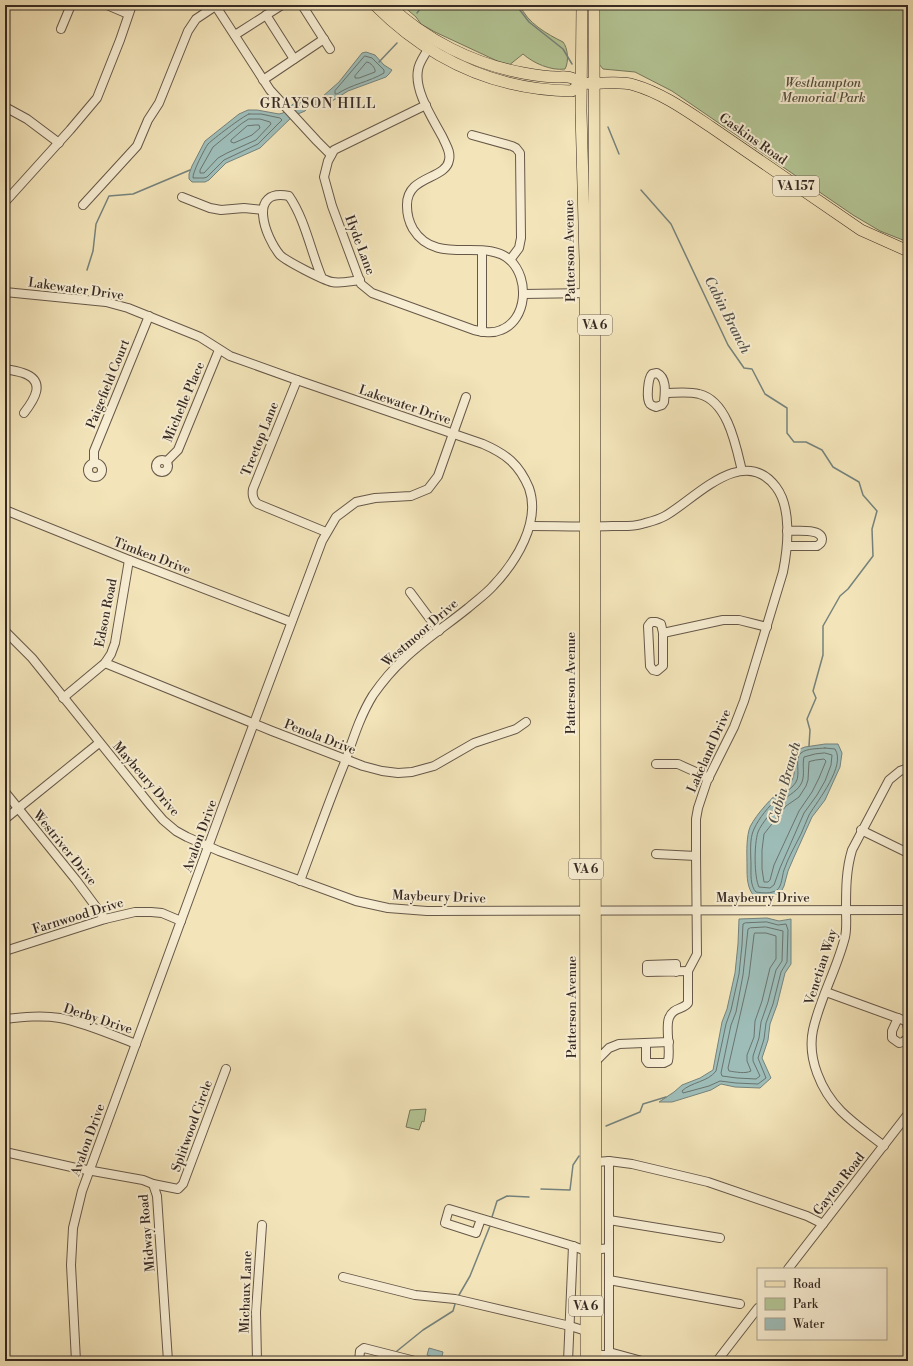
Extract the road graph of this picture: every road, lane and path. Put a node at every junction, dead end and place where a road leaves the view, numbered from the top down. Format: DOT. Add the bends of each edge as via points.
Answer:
graph roads {
  1 [pos="71,5"];
  2 [pos="107,5"];
  3 [pos="132,5"];
  4 [pos="216,5"];
  5 [pos="282,5"];
  6 [pos="302,5"];
  7 [pos="375,5"];
  8 [pos="390,5"];
  9 [pos="582,5"];
  10 [pos="594,5"];
  11 [pos="128,14"];
  12 [pos="266,16"];
  13 [pos="61,29"];
  14 [pos="235,35"];
  15 [pos="324,39"];
  16 [pos="330,48"];
  17 [pos="428,49"];
  18 [pos="294,59"];
  19 [pos="263,80"];
  20 [pos="581,83"];
  21 [pos="594,83"];
  22 [pos="426,105"];
  23 [pos="5,106"];
  24 [pos="472,135"];
  25 [pos="59,143"];
  26 [pos="331,155"];
  27 [pos="182,197"];
  28 [pos="5,202"];
  29 [pos="83,204"];
  30 [pos="263,210"];
  31 [pos="482,251"];
  32 [pos="908,251"];
  33 [pos="510,260"];
  34 [pos="322,278"];
  35 [pos="360,280"];
  36 [pos="5,292"];
  37 [pos="590,293"];
  38 [pos="523,294"];
  39 [pos="149,316"];
  40 [pos="482,332"];
  41 [pos="219,350"];
  42 [pos="5,369"];
  43 [pos="297,380"];
  44 [pos="664,393"];
  45 [pos="466,398"];
  46 [pos="24,413"];
  47 [pos="453,434"];
  48 [pos="167,461"];
  49 [pos="94,462"];
  50 [pos="742,471"];
  51 [pos="5,510"];
  52 [pos="530,526"];
  53 [pos="590,527"];
  54 [pos="787,531"];
  55 [pos="326,532"];
  56 [pos="786,546"];
  57 [pos="129,560"];
  58 [pos="410,592"];
  59 [pos="291,622"];
  60 [pos="767,627"];
  61 [pos="5,631"];
  62 [pos="439,631"];
  63 [pos="663,633"];
  64 [pos="105,663"];
  65 [pos="64,698"];
  66 [pos="526,722"];
  67 [pos="254,723"];
  68 [pos="99,743"];
  69 [pos="346,759"];
  70 [pos="656,764"];
  71 [pos="908,768"];
  72 [pos="709,778"];
  73 [pos="5,792"];
  74 [pos="17,808"];
  75 [pos="5,819"];
  76 [pos="861,830"];
  77 [pos="209,846"];
  78 [pos="908,853"];
  79 [pos="656,854"];
  80 [pos="696,856"];
  81 [pos="300,881"];
  82 [pos="591,910"];
  83 [pos="696,910"];
  84 [pos="846,910"];
  85 [pos="908,910"];
  86 [pos="105,919"];
  87 [pos="181,921"];
  88 [pos="5,951"];
  89 [pos="688,971"];
  90 [pos="676,972"];
  91 [pos="826,992"];
  92 [pos="5,1019"];
  93 [pos="904,1019"];
  94 [pos="908,1029"];
  95 [pos="908,1038"];
  96 [pos="668,1042"];
  97 [pos="646,1043"];
  98 [pos="136,1044"];
  99 [pos="596,1061"];
  100 [pos="226,1069"];
  101 [pos="908,1114"];
  102 [pos="884,1146"];
  103 [pos="5,1152"];
  104 [pos="608,1161"];
  105 [pos="596,1162"];
  106 [pos="89,1170"];
  107 [pos="153,1184"];
  108 [pos="481,1218"];
  109 [pos="609,1220"];
  110 [pos="823,1224"];
  111 [pos="262,1225"];
  112 [pos="720,1238"];
  113 [pos="573,1246"];
  114 [pos="609,1248"];
  115 [pos="591,1250"];
  116 [pos="789,1268"];
  117 [pos="343,1277"];
  118 [pos="609,1280"];
  119 [pos="740,1304"];
  120 [pos="757,1309"];
  121 [pos="570,1326"];
  122 [pos="586,1331"];
  123 [pos="609,1352"];
  124 [pos="596,1358"];
  125 [pos="403,1360"];
  126 [pos="76,1361"];
  127 [pos="168,1361"];
  128 [pos="256,1361"];
  129 [pos="359,1361"];
  130 [pos="415,1361"];
  131 [pos="568,1361"];
  132 [pos="586,1361"];
  133 [pos="642,1361"];
  134 [pos="717,1361"];
  1 -- 13 [label="street"];
  2 -- 11 [label="street"];
  3 -- 11 [label="street"];
  4 -- 14 [label="street"];
  4 -- 29 [label="street" via="196,19 188,31 160,103 148,120 137,146"];
  5 -- 12 [label="street"];
  6 -- 15 [label="street"];
  7 -- 17 [label="main road"];
  8 -- 20 [label="main road" via="427,35 475,59 516,72 572,78"];
  9 -- 20 [label="main road, Patterson Avenue / VA 6"];
  10 -- 21 [label="main road, Patterson Avenue / VA 6"];
  11 -- 25 [label="street" via="97,98"];
  12 -- 14 [label="street"];
  12 -- 18 [label="street"];
  14 -- 19 [label="street"];
  15 -- 16 [label="street"];
  15 -- 18 [label="street"];
  17 -- 20 [label="main road" via="472,71 516,86 572,91"];
  17 -- 22 [label="street" via="420,63 417,81"];
  18 -- 19 [label="street"];
  19 -- 26 [label="street" via="280,102"];
  20 -- 21 [label="main road, VA 157"];
  20 -- 37 [label="main road, Patterson Avenue / VA 6"];
  21 -- 32 [label="main road, Gaskins Road / VA 157" via="618,82 634,85 669,100 861,230"];
  21 -- 37 [label="main road, Patterson Avenue / VA 6"];
  22 -- 26 [label="street" via="347,143 334,150"];
  22 -- 31 [label="street" via="449,150 450,161 445,168 410,192 407,198 407,215 414,230 427,243 449,250"];
  23 -- 25 [label="street"];
  24 -- 33 [label="street" via="512,146 520,154 520,243"];
  25 -- 28 [label="street"];
  26 -- 35 [label="street, Hyde Lane" via="324,177 332,206"];
  27 -- 30 [label="street" via="221,210"];
  30 -- 34 [label="street" via="262,218 281,256"];
  30 -- 34 [label="street" via="269,199 279,194 289,196 301,220"];
  31 -- 33 [label="street" via="495,253"];
  31 -- 40 [label="street"];
  33 -- 38 [label="street" via="518,272"];
  34 -- 35 [label="street" via="332,282"];
  35 -- 40 [label="street, Hyde Lane" via="372,293"];
  36 -- 39 [label="street, Lakewater Drive" via="106,302"];
  37 -- 38 [label="street"];
  37 -- 53 [label="main road, Patterson Avenue / VA 6"];
  38 -- 40 [label="street, Hyde Lane" via="520,311 512,323 495,332"];
  39 -- 41 [label="street, Lakewater Drive" via="200,337"];
  39 -- 49 [label="street, Paigefield Court" via="94,451"];
  41 -- 43 [label="street, Lakewater Drive"];
  41 -- 48 [label="street, Michelle Place" via="178,450"];
  42 -- 46 [label="street" via="24,373 36,383 36,395"];
  43 -- 47 [label="street, Lakewater Drive"];
  43 -- 55 [label="street, Treetop Lane" via="252,493 258,504"];
  44 -- 50 [label="street" via="698,393 717,405 735,444"];
  45 -- 47 [label="street, Avalon Drive"];
  47 -- 52 [label="street, Lakewater Drive" via="498,450 513,461 524,476 530,494"];
  47 -- 55 [label="street, Avalon Drive" via="438,476 428,488 411,496 356,502 336,517"];
  50 -- 53 [label="street" via="733,472 706,486 663,517 640,525"];
  50 -- 54 [label="street, Lakeland Drive" via="759,473 773,482 784,502"];
  51 -- 57 [label="street, Timken Drive"];
  52 -- 53 [label="street"];
  52 -- 62 [label="street, Westmoor Drive" via="512,562 494,585"];
  53 -- 82 [label="main road, Patterson Avenue / VA 6"];
  54 -- 56 [label="street, Lakeland Drive"];
  54 -- 56 [label="street" via="816,532 822,539 821,544 815,547"];
  55 -- 59 [label="street, Avalon Drive"];
  56 -- 60 [label="street, Lakeland Drive" via="783,572"];
  57 -- 59 [label="street, Timken Drive"];
  57 -- 64 [label="street, Edson Road" via="115,643"];
  58 -- 62 [label="street"];
  59 -- 67 [label="street, Avalon Drive"];
  60 -- 63 [label="street" via="739,620 723,620"];
  60 -- 72 [label="street, Lakeland Drive" via="744,701"];
  61 -- 65 [label="street, Maybeury Drive" via="32,658"];
  62 -- 69 [label="street, Westmoor Drive" via="405,658 383,681 364,712"];
  63 -- 63 [label="street" via="659,622 651,622 648,626 650,666 655,671 663,666"];
  64 -- 65 [label="street, Edson Road"];
  64 -- 67 [label="street, Penola Drive"];
  65 -- 68 [label="street, Maybeury Drive"];
  66 -- 69 [label="street, Penola Drive" via="516,729 474,743 434,766 412,772 382,771"];
  67 -- 69 [label="street, Penola Drive"];
  67 -- 77 [label="street, Avalon Drive"];
  68 -- 74 [label="street"];
  68 -- 77 [label="street, Maybeury Drive" via="163,820 182,834"];
  69 -- 81 [label="street, Westmoor Drive"];
  70 -- 72 [label="street" via="678,764"];
  71 -- 76 [label="street, Venetian Way" via="892,778"];
  72 -- 80 [label="street, Lakeland Drive" via="696,819"];
  73 -- 74 [label="street, Westriver Drive"];
  74 -- 75 [label="street"];
  74 -- 86 [label="street, Westriver Drive"];
  76 -- 78 [label="street"];
  76 -- 84 [label="street, Venetian Way" via="848,865"];
  77 -- 81 [label="street, Maybeury Drive"];
  77 -- 87 [label="street, Avalon Drive"];
  79 -- 80 [label="street"];
  80 -- 83 [label="street, Lakeland Drive"];
  81 -- 82 [label="street, Maybeury Drive" via="356,901 407,910"];
  82 -- 83 [label="street, Maybeury Drive"];
  82 -- 99 [label="main road, Patterson Avenue / VA 6"];
  82 -- 115 [label="main road, Patterson Avenue / VA 6"];
  83 -- 84 [label="street, Maybeury Drive"];
  83 -- 89 [label="street, Lakeland Drive" via="697,954"];
  84 -- 85 [label="street, Maybeury Drive"];
  84 -- 91 [label="street, Venetian Way" via="845,935"];
  86 -- 87 [label="street, Farnwood Drive" via="135,912 151,912 168,915"];
  86 -- 88 [label="street, Farnwood Drive"];
  87 -- 98 [label="street, Avalon Drive"];
  89 -- 90 [label="street"];
  89 -- 96 [label="street, Lakeland Drive" via="688,1003 677,1008 668,1019"];
  91 -- 93 [label="street"];
  91 -- 102 [label="street, Venetian Way" via="812,1040 818,1073 828,1095 840,1110"];
  92 -- 98 [label="street, Derby Drive" via="60,1018"];
  93 -- 94 [label="street"];
  93 -- 95 [label="street" via="892,1031 892,1038 899,1043"];
  96 -- 97 [label="street"];
  96 -- 97 [label="street, Lakeland Drive" via="668,1062 648,1064"];
  97 -- 99 [label="street" via="612,1046"];
  98 -- 106 [label="street, Avalon Drive"];
  99 -- 105 [label="main road, Patterson Avenue / VA 6"];
  100 -- 107 [label="street, Splitwood Circle" via="181,1186 178,1189"];
  101 -- 102 [label="street, Gayton Road"];
  102 -- 110 [label="street, Gayton Road"];
  103 -- 106 [label="street, Midway Road"];
  104 -- 105 [label="street"];
  104 -- 109 [label="street"];
  104 -- 110 [label="street" via="708,1182 807,1216"];
  105 -- 115 [label="main road, Patterson Avenue / VA 6"];
  106 -- 107 [label="street, Midway Road"];
  106 -- 126 [label="street, Avalon Drive" via="71,1242"];
  107 -- 127 [label="street, Midway Road" via="158,1196"];
  108 -- 113 [label="street"];
  109 -- 112 [label="street"];
  109 -- 114 [label="street"];
  110 -- 116 [label="street, Gayton Road"];
  111 -- 128 [label="street, Michaux Lane" via="256,1312"];
  113 -- 115 [label="street"];
  113 -- 121 [label="street"];
  114 -- 115 [label="street"];
  114 -- 118 [label="street"];
  115 -- 122 [label="main road, Patterson Avenue / VA 6"];
  115 -- 124 [label="main road, Patterson Avenue / VA 6"];
  117 -- 121 [label="street" via="415,1295 455,1299"];
  118 -- 119 [label="street"];
  118 -- 123 [label="street"];
  120 -- 134 [label="street"];
  121 -- 122 [label="street"];
  121 -- 131 [label="street"];
  122 -- 132 [label="main road, Patterson Avenue / VA 6"];
  123 -- 124 [label="street"];
  123 -- 133 [label="street"];
  125 -- 129 [label="street" via="364,1348 360,1351"];
  125 -- 130 [label="street"];
}
